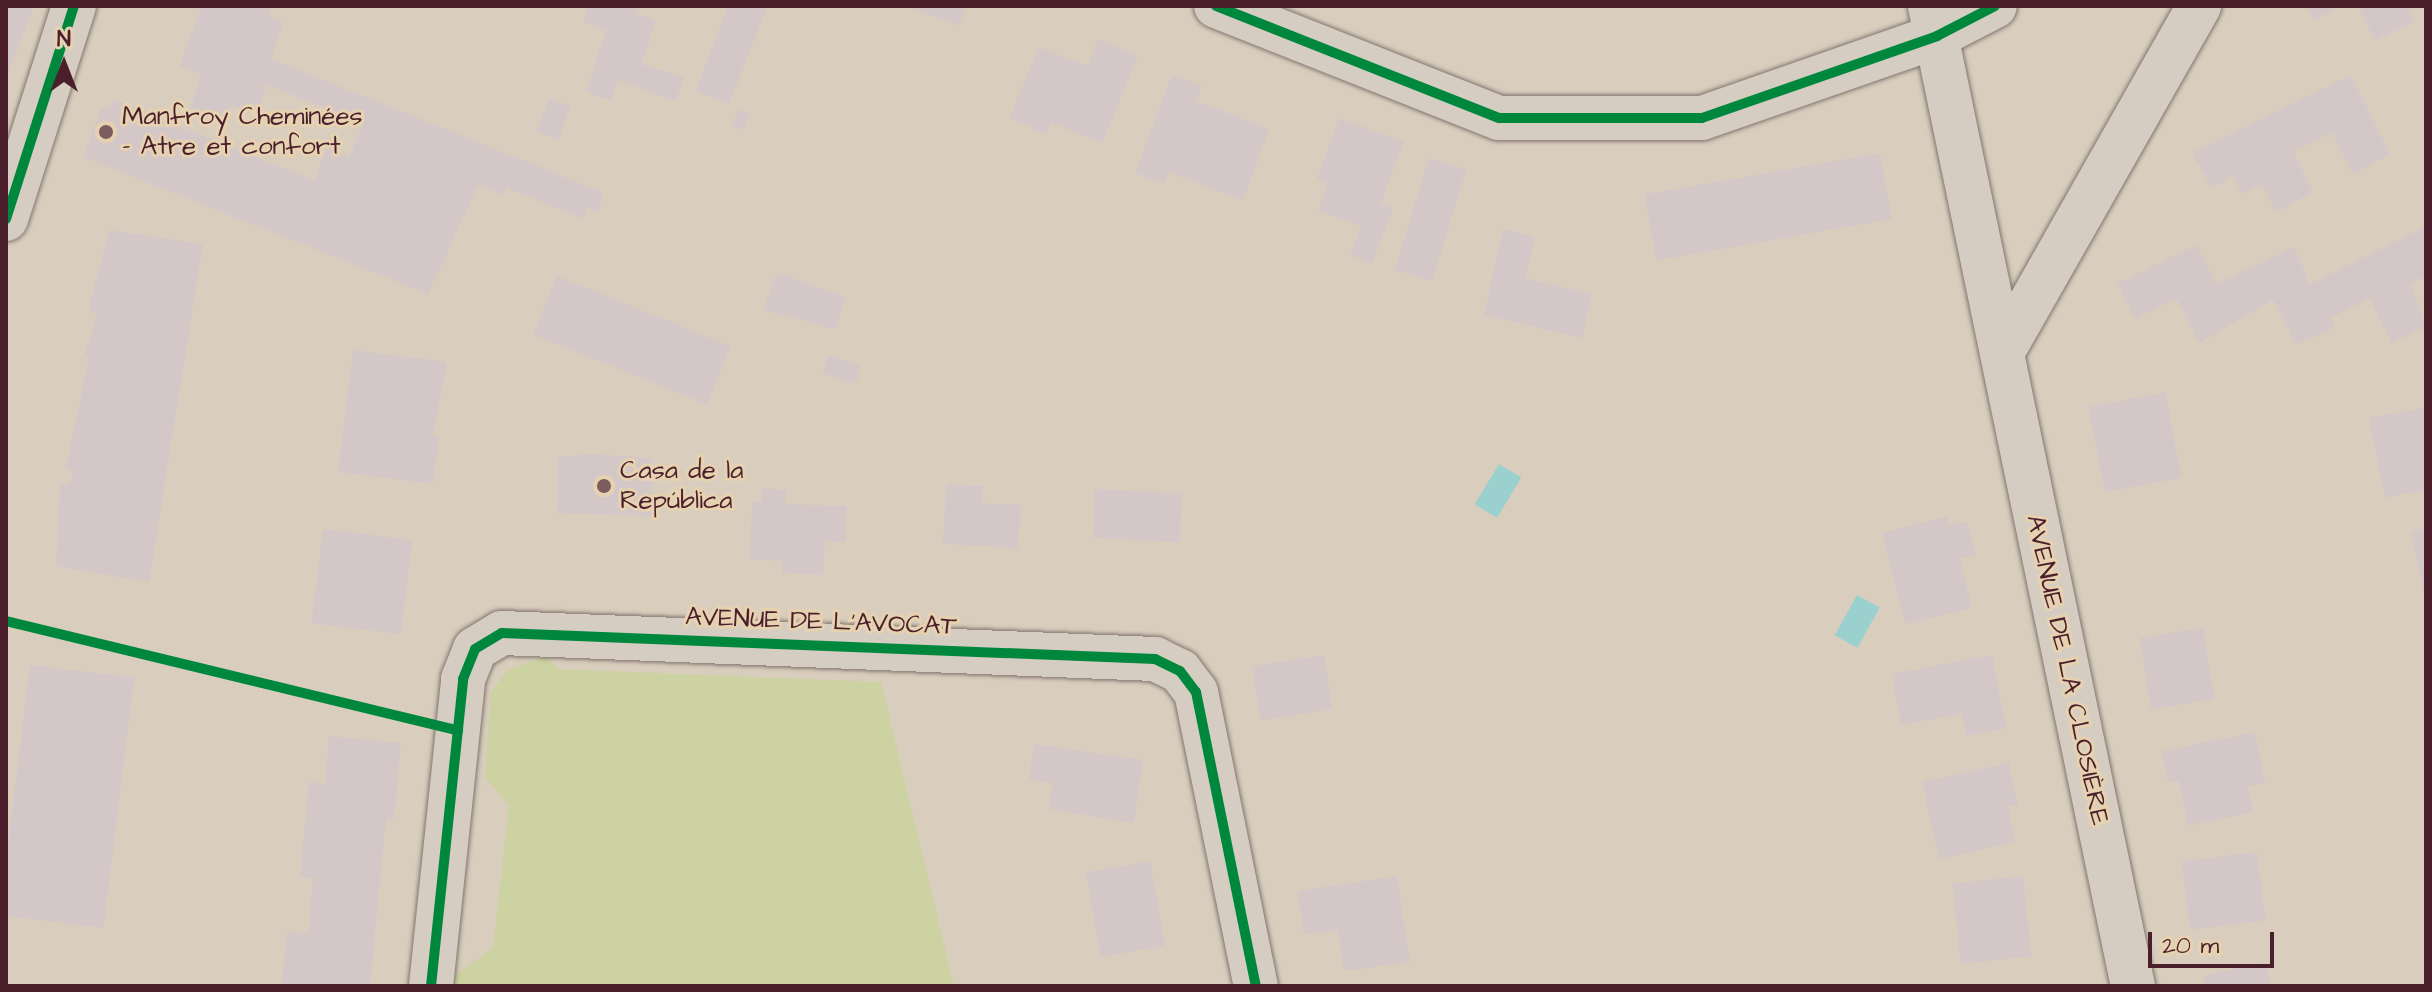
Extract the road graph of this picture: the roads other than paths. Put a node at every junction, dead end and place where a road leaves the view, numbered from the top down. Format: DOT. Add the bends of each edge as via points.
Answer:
graph roads {
  1 [pos="74,6"];
  2 [pos="1216,6"];
  3 [pos="1995,6"];
  4 [pos="2199,6"];
  5 [pos="1934,21"];
  6 [pos="6,219"];
  7 [pos="2002,353"];
  8 [pos="431,986"];
  9 [pos="1256,986"];
  10 [pos="2133,986"];
  1 -- 6 [label="street"];
  2 -- 5 [label="street" via="1499,118 1702,118"];
  3 -- 5 [label="street"];
  4 -- 7 [label="street"];
  5 -- 7 [label="street, AVENUE DE LA CLOSIÈRE"];
  7 -- 10 [label="street, AVENUE DE LA CLOSIÈRE"];
  8 -- 9 [label="street, AVENUE DE L'AVOCAT" via="463,679 475,649 502,633 1120,654 1180,671 1196,692 1205,724"];
}
